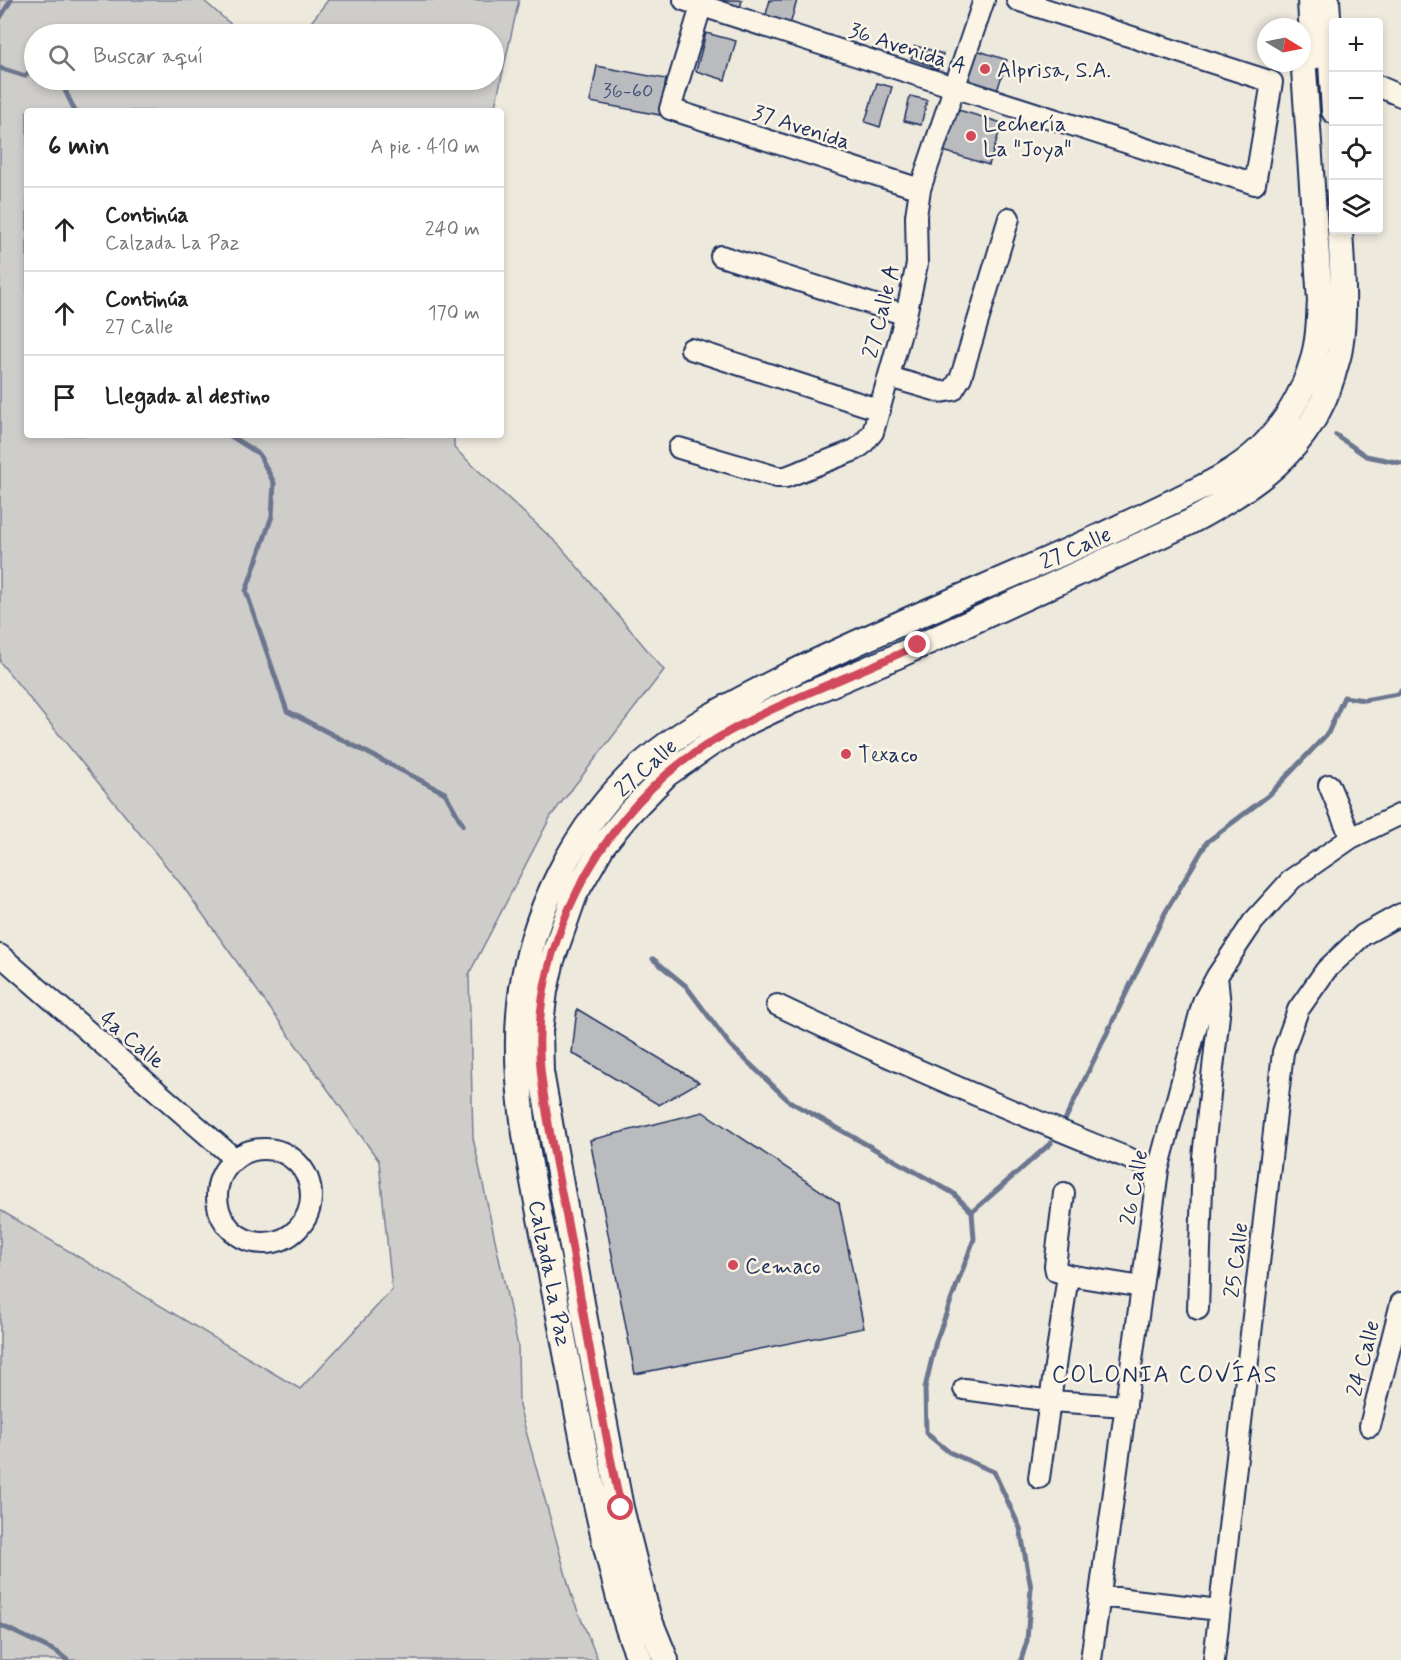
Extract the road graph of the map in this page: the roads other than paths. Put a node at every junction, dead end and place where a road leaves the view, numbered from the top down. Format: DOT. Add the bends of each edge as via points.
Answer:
graph roads {
  1 [pos="984,0"];
  2 [pos="1017,0"];
  3 [pos="1299,0"];
  4 [pos="1310,0"];
  5 [pos="1328,0"];
  6 [pos="696,2"];
  7 [pos="1300,18"];
  8 [pos="1329,18"];
  9 [pos="1329,69"];
  10 [pos="1304,72"];
  11 [pos="956,88"];
  12 [pos="1383,88"];
  13 [pos="1401,96"];
  14 [pos="920,189"];
  15 [pos="1009,218"];
  16 [pos="1341,234"];
  17 [pos="721,256"];
  18 [pos="906,315"];
  19 [pos="691,349"];
  20 [pos="889,377"];
  21 [pos="880,410"];
  22 [pos="680,448"];
  23 [pos="1329,785"];
  24 [pos="1401,814"];
  25 [pos="1351,838"];
  26 [pos="564,889"];
  27 [pos="1401,914"];
  28 [pos="0,955"];
  29 [pos="1217,976"];
  30 [pos="777,1005"];
  31 [pos="235,1158"];
  32 [pos="1158,1170"];
  33 [pos="1064,1193"];
  34 [pos="1068,1275"];
  35 [pos="1142,1287"];
  36 [pos="1401,1303"];
  37 [pos="1198,1309"];
  38 [pos="964,1389"];
  39 [pos="1051,1401"];
  40 [pos="1126,1406"];
  41 [pos="1370,1426"];
  42 [pos="1039,1478"];
  43 [pos="1100,1596"];
  44 [pos="1219,1610"];
  45 [pos="640,1660"];
  46 [pos="666,1660"];
  47 [pos="1091,1660"];
  48 [pos="1214,1660"];
  1 -- 11 [label="street, 27 Calle A"];
  2 -- 11 [label="street, 36 Avenida A" via="1272,82 1255,184"];
  3 -- 7 [label="main road"];
  4 -- 9 [label="main road" via="1313,55 1318,64"];
  5 -- 8 [label="main road"];
  6 -- 11 [label="street, 36 Avenida A"];
  6 -- 14 [label="street, 37 Avenida" via="670,109"];
  10 -- 26 [label="main road, 27 Calle" via="1320,301 1317,342 1309,373 1294,405 1270,438 1215,482 848,646 690,728 643,764 589,825"];
  11 -- 14 [label="street, 27 Calle A"];
  12 -- 13 [label="street"];
  14 -- 18 [label="street, 27 Calle A" via="917,264"];
  15 -- 20 [label="street" via="961,377 953,390 941,392"];
  16 -- 26 [label="main road, 27 Calle" via="1340,349 1330,383 1295,448 1268,474 1188,523 799,698 712,743 667,774"];
  17 -- 18 [label="street"];
  18 -- 20 [label="street, 27 Calle A"];
  19 -- 21 [label="street"];
  20 -- 21 [label="street, 27 Calle A"];
  21 -- 22 [label="street, 27 Calle A" via="873,432 855,450 786,477"];
  23 -- 25 [label="street"];
  24 -- 25 [label="street, 26 Calle"];
  25 -- 29 [label="street, 26 Calle" via="1292,879 1253,922"];
  26 -- 45 [label="main road, Calzada La Paz" via="534,938 521,1000 518,1038 522,1118 593,1495 627,1629"];
  26 -- 46 [label="main road, Calzada La Paz" via="545,991 540,1031 541,1072 621,1508 648,1616"];
  27 -- 44 [label="street, 25 Calle" via="1363,936 1326,970 1298,1010 1283,1052"];
  28 -- 31 [label="street, 4a Calle"];
  29 -- 32 [label="street, 26 Calle" via="1203,1002"];
  29 -- 37 [label="street" via="1220,1006 1203,1156"];
  30 -- 32 [label="street" via="866,1048"];
  31 -- 31 [label="street" via="218,1185 217,1200 229,1229 256,1244 287,1238 299,1228 310,1208 310,1184 304,1170 293,1158 264,1148"];
  32 -- 35 [label="street, 26 Calle"];
  33 -- 34 [label="street" via="1055,1266 1056,1271"];
  34 -- 35 [label="street"];
  34 -- 39 [label="street"];
  35 -- 40 [label="street, 26 Calle"];
  36 -- 41 [label="street, 24 Calle"];
  38 -- 39 [label="street"];
  39 -- 40 [label="street"];
  39 -- 42 [label="street"];
  40 -- 43 [label="street, 26 Calle"];
  43 -- 44 [label="street"];
  43 -- 47 [label="street, 26 Calle"];
  44 -- 48 [label="street, 25 Calle"];
}
